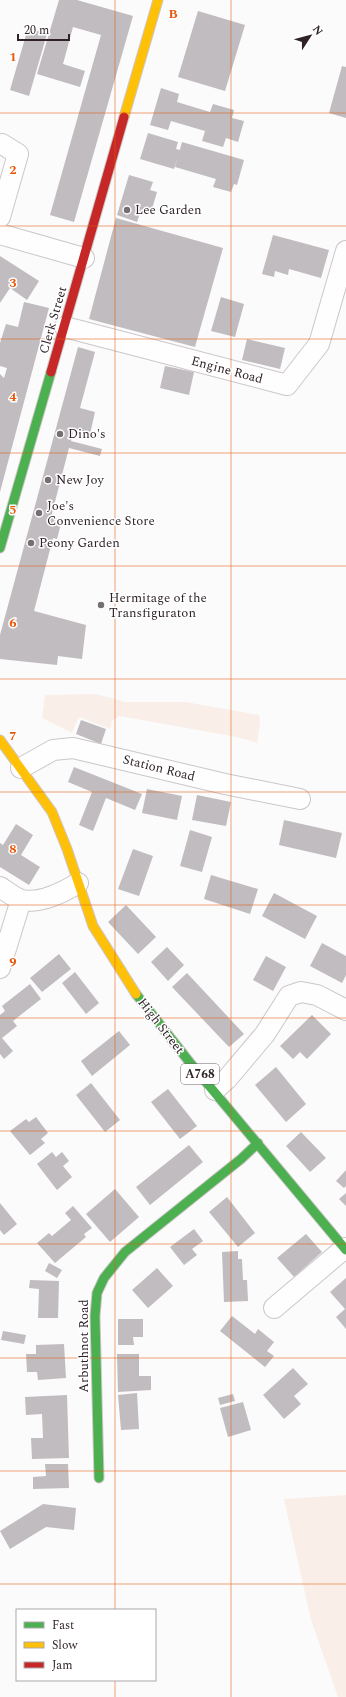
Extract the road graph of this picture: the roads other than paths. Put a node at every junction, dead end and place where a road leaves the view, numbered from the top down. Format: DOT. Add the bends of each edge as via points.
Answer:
graph roads {
  1 [pos="158,0"];
  2 [pos="2,144"];
  3 [pos="0,217"];
  4 [pos="0,234"];
  5 [pos="346,251"];
  6 [pos="84,258"];
  7 [pos="65,327"];
  8 [pos="0,548"];
  9 [pos="0,740"];
  10 [pos="21,768"];
  11 [pos="300,799"];
  12 [pos="78,883"];
  13 [pos="0,887"];
  14 [pos="22,900"];
  15 [pos="0,968"];
  16 [pos="346,1010"];
  17 [pos="215,1090"];
  18 [pos="258,1143"];
  19 [pos="345,1249"];
  20 [pos="274,1308"];
  21 [pos="99,1478"];
  1 -- 6 [label="main road, Clerk Street"];
  2 -- 3 [label="street" via="18,154"];
  4 -- 6 [label="street"];
  5 -- 7 [label="street, Engine Road" via="320,344 287,385"];
  6 -- 7 [label="main road, Clerk Street"];
  7 -- 8 [label="main road, Clerk Street"];
  9 -- 10 [label="main road, High Street / A768"];
  10 -- 11 [label="street, Station Road" via="53,750 73,748"];
  10 -- 12 [label="main road, High Street / A768" via="52,812"];
  12 -- 14 [label="street" via="63,893 40,899"];
  12 -- 17 [label="main road, High Street / A768" via="93,926 121,972"];
  13 -- 14 [label="street"];
  14 -- 15 [label="street"];
  16 -- 17 [label="street" via="317,995 301,992 289,996 265,1034"];
  17 -- 18 [label="main road, High Street / A768"];
  18 -- 19 [label="main road, High Street / A768"];
  18 -- 21 [label="main road, Arbuthnot Road" via="125,1252 104,1278 97,1293 95,1316"];
  19 -- 20 [label="street, High Street"];
}
